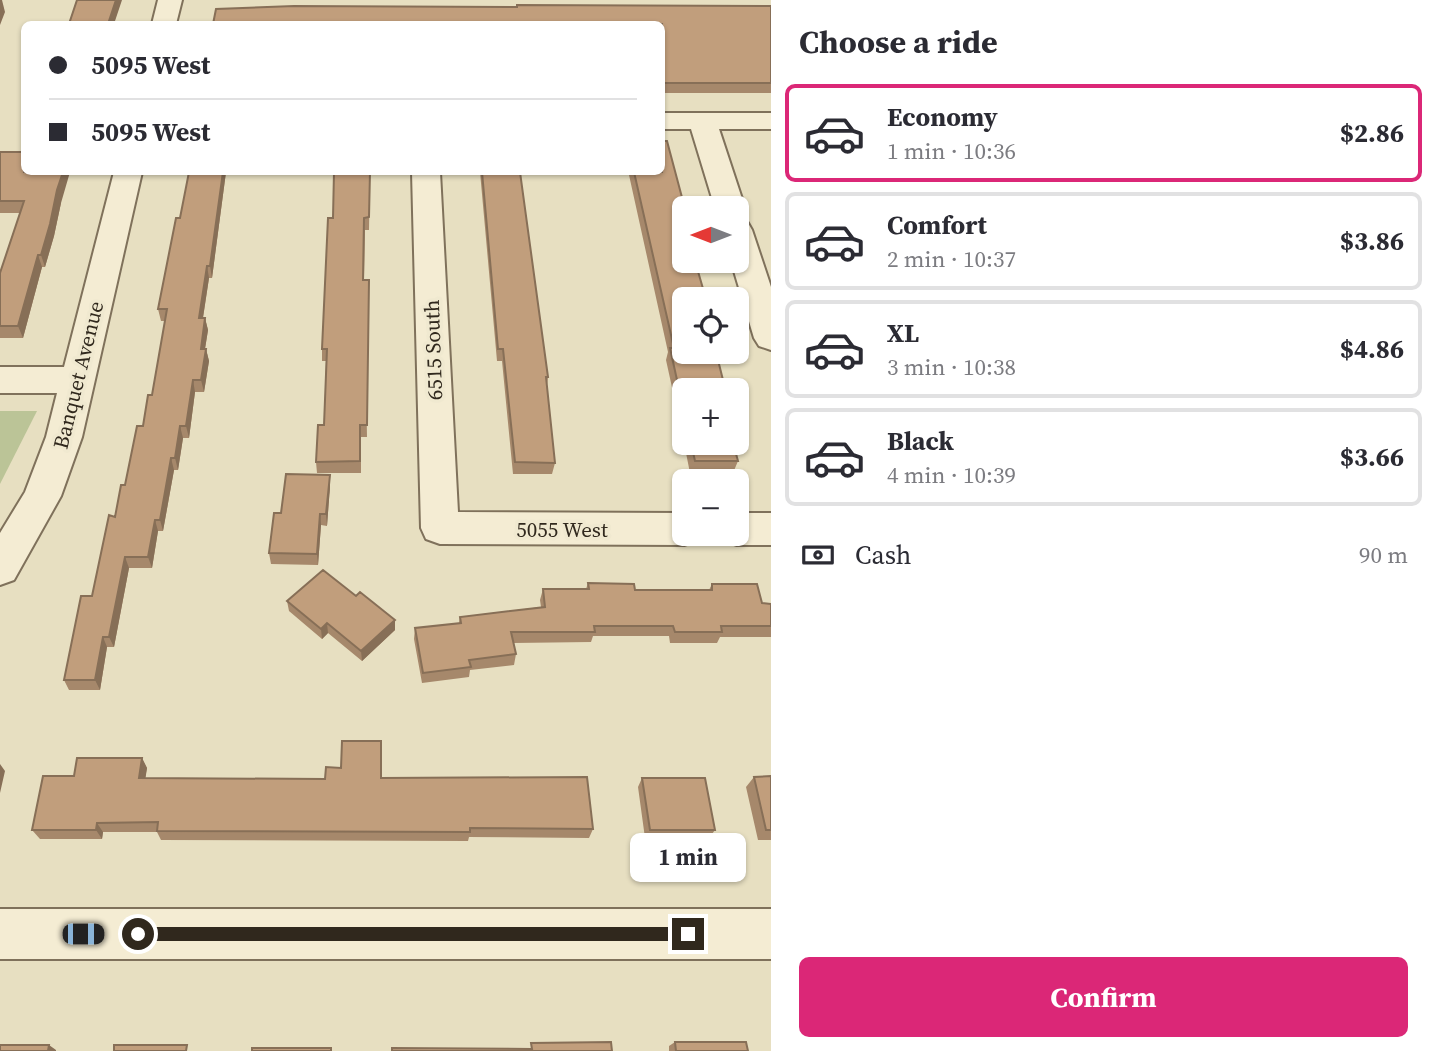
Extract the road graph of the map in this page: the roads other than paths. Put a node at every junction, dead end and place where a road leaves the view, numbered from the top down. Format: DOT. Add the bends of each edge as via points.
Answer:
graph roads {
  1 [pos="170,0"];
  2 [pos="165,21"];
  3 [pos="665,121"];
  4 [pos="702,121"];
  5 [pos="771,121"];
  6 [pos="127,175"];
  7 [pos="426,175"];
  8 [pos="726,196"];
  9 [pos="749,268"];
  10 [pos="771,338"];
  11 [pos="0,380"];
  12 [pos="78,380"];
  13 [pos="440,528"];
  14 [pos="672,529"];
  15 [pos="749,529"];
  16 [pos="771,529"];
  17 [pos="0,568"];
  18 [pos="0,934"];
  19 [pos="771,934"];
  1 -- 2 [label="street"];
  3 -- 4 [label="street"];
  4 -- 5 [label="street"];
  4 -- 8 [label="street"];
  6 -- 12 [label="street, Banquet Avenue"];
  7 -- 13 [label="street, 6515 South"];
  9 -- 10 [label="street"];
  11 -- 12 [label="street"];
  12 -- 17 [label="street, Banquet Avenue" via="50,476"];
  13 -- 14 [label="street, 5055 West"];
  15 -- 16 [label="street"];
  18 -- 19 [label="street"];
}
